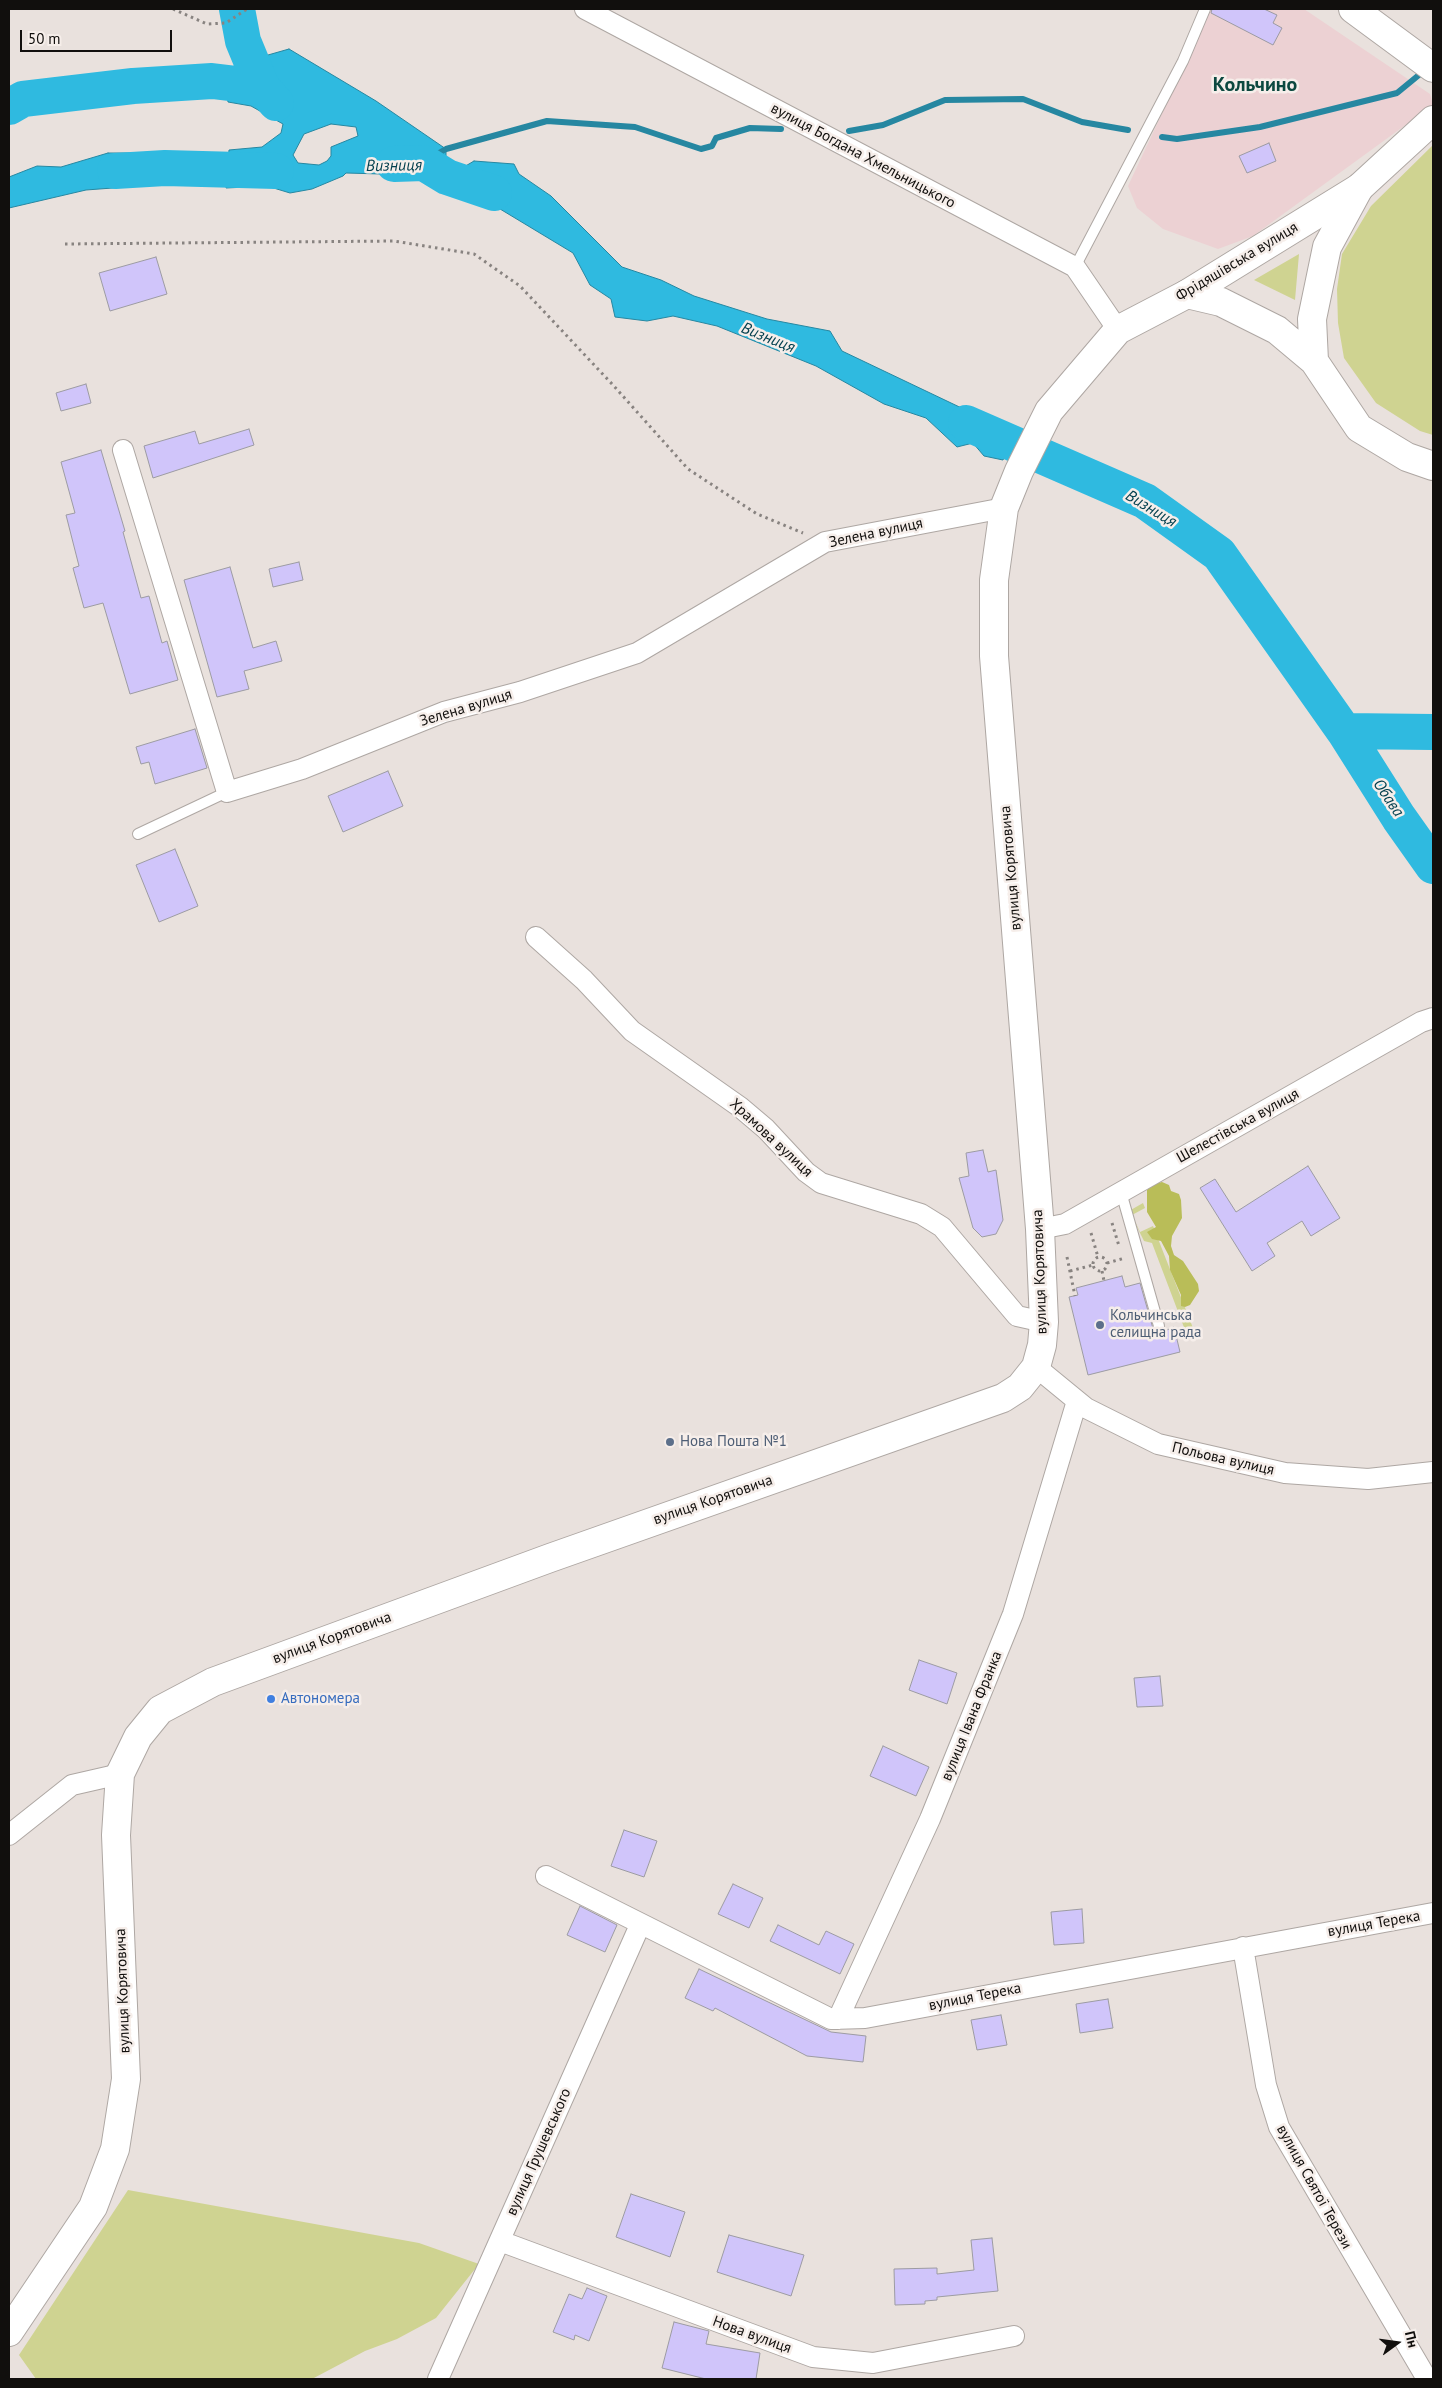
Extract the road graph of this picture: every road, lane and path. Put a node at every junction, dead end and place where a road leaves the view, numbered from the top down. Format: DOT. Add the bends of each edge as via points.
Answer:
graph roads {
  1 [pos="173,9"];
  2 [pos="247,9"];
  3 [pos="585,9"];
  4 [pos="1205,9"];
  5 [pos="1353,9"];
  6 [pos="1433,68"];
  7 [pos="1433,120"];
  8 [pos="1359,188"];
  9 [pos="65,244"];
  10 [pos="1075,267"];
  11 [pos="1187,294"];
  12 [pos="1118,330"];
  13 [pos="1314,361"];
  14 [pos="123,450"];
  15 [pos="1433,466"];
  16 [pos="1019,471"];
  17 [pos="1004,508"];
  18 [pos="825,542"];
  19 [pos="227,792"];
  20 [pos="138,834"];
  21 [pos="536,937"];
  22 [pos="1433,1018"];
  23 [pos="1121,1192"];
  24 [pos="1128,1216"];
  25 [pos="1040,1229"];
  26 [pos="1100,1229"];
  27 [pos="1091,1233"];
  28 [pos="1084,1236"];
  29 [pos="1065,1248"];
  30 [pos="1098,1257"];
  31 [pos="1129,1257"];
  32 [pos="1122,1258"];
  33 [pos="1106,1263"];
  34 [pos="1093,1265"];
  35 [pos="1070,1271"];
  36 [pos="1102,1271"];
  37 [pos="1104,1281"];
  38 [pos="1075,1296"];
  39 [pos="1044,1322"];
  40 [pos="1159,1326"];
  41 [pos="1036,1367"];
  42 [pos="1077,1401"];
  43 [pos="1433,1472"];
  44 [pos="120,1774"];
  45 [pos="9,1835"];
  46 [pos="546,1876"];
  47 [pos="1433,1913"];
  48 [pos="640,1925"];
  49 [pos="1243,1947"];
  50 [pos="838,2019"];
  51 [pos="500,2240"];
  52 [pos="9,2332"];
  53 [pos="1014,2336"];
  54 [pos="438,2379"];
  55 [pos="1427,2379"];
  1 -- 2 [label="path" via="207,24 226,22"];
  3 -- 10 [label="street, вулиця Богдана Хмельницького"];
  4 -- 10 [label="lane" via="1183,61"];
  5 -- 6 [label="main road"];
  7 -- 8 [label="main road, Фрідяшівська вулиця"];
  8 -- 11 [label="main road, Фрідяшівська вулиця"];
  8 -- 13 [label="main road" via="1327,247 1312,319"];
  9 -- 18 [label="path" via="394,241 474,254 520,286 688,469 757,514"];
  10 -- 12 [label="street, вулиця Богдана Хмельницького"];
  11 -- 12 [label="main road, Фрідяшівська вулиця"];
  11 -- 13 [label="main road" via="1221,302 1277,330"];
  12 -- 16 [label="main road, Фрідяшівська вулиця" via="1049,411"];
  13 -- 15 [label="main road" via="1359,428 1407,457"];
  14 -- 19 [label="street"];
  16 -- 17 [label="main road, вулиця Корятовича"];
  17 -- 18 [label="street, Зелена вулиця"];
  17 -- 25 [label="main road, вулиця Корятовича" via="994,580 994,656"];
  18 -- 19 [label="street, Зелена вулиця" via="637,654 520,692 444,712 302,769"];
  19 -- 20 [label="lane"];
  21 -- 39 [label="street, Храмова вулиця" via="584,980 632,1031 740,1107 806,1172 821,1183 922,1214 942,1227 1017,1316"];
  22 -- 23 [label="street, Шелестівська вулиця"];
  23 -- 24 [label="lane"];
  23 -- 25 [label="street, Шелестівська вулиця" via="1065,1224"];
  24 -- 32 [label="path" via="1110,1224"];
  24 -- 40 [label="lane"];
  25 -- 39 [label="main road, вулиця Корятовича"];
  26 -- 27 [label="path"];
  27 -- 28 [label="path"];
  27 -- 30 [label="path"];
  29 -- 35 [label="path"];
  30 -- 33 [label="path"];
  30 -- 34 [label="path"];
  31 -- 32 [label="path"];
  32 -- 33 [label="path"];
  33 -- 36 [label="path"];
  34 -- 35 [label="path"];
  34 -- 36 [label="path"];
  35 -- 38 [label="path"];
  36 -- 37 [label="path"];
  39 -- 41 [label="main road, вулиця Корятовича"];
  41 -- 42 [label="street, Польова вулиця"];
  41 -- 44 [label="main road, вулиця Корятовича" via="1020,1387 1003,1398 550,1558 213,1682 160,1710 138,1737"];
  42 -- 43 [label="street, Польова вулиця" via="1158,1444 1284,1473 1368,1479"];
  42 -- 50 [label="street, вулиця Івана Франка" via="1012,1614 930,1819"];
  44 -- 45 [label="street" via="72,1786"];
  44 -- 52 [label="main road, вулиця Корятовича" via="116,1835 126,2079 115,2149 93,2207"];
  46 -- 48 [label="street, вулиця Терека"];
  47 -- 49 [label="street, вулиця Терека"];
  48 -- 50 [label="street, вулиця Терека" via="831,2020"];
  48 -- 51 [label="street, вулиця Грушевського"];
  49 -- 50 [label="street, вулиця Терека" via="865,2018"];
  49 -- 55 [label="street, вулиця Святої Терези" via="1266,2085 1279,2127"];
  51 -- 53 [label="street, Нова вулиця" via="813,2357 873,2363"];
  51 -- 54 [label="street, вулиця Грушевського"];
}
